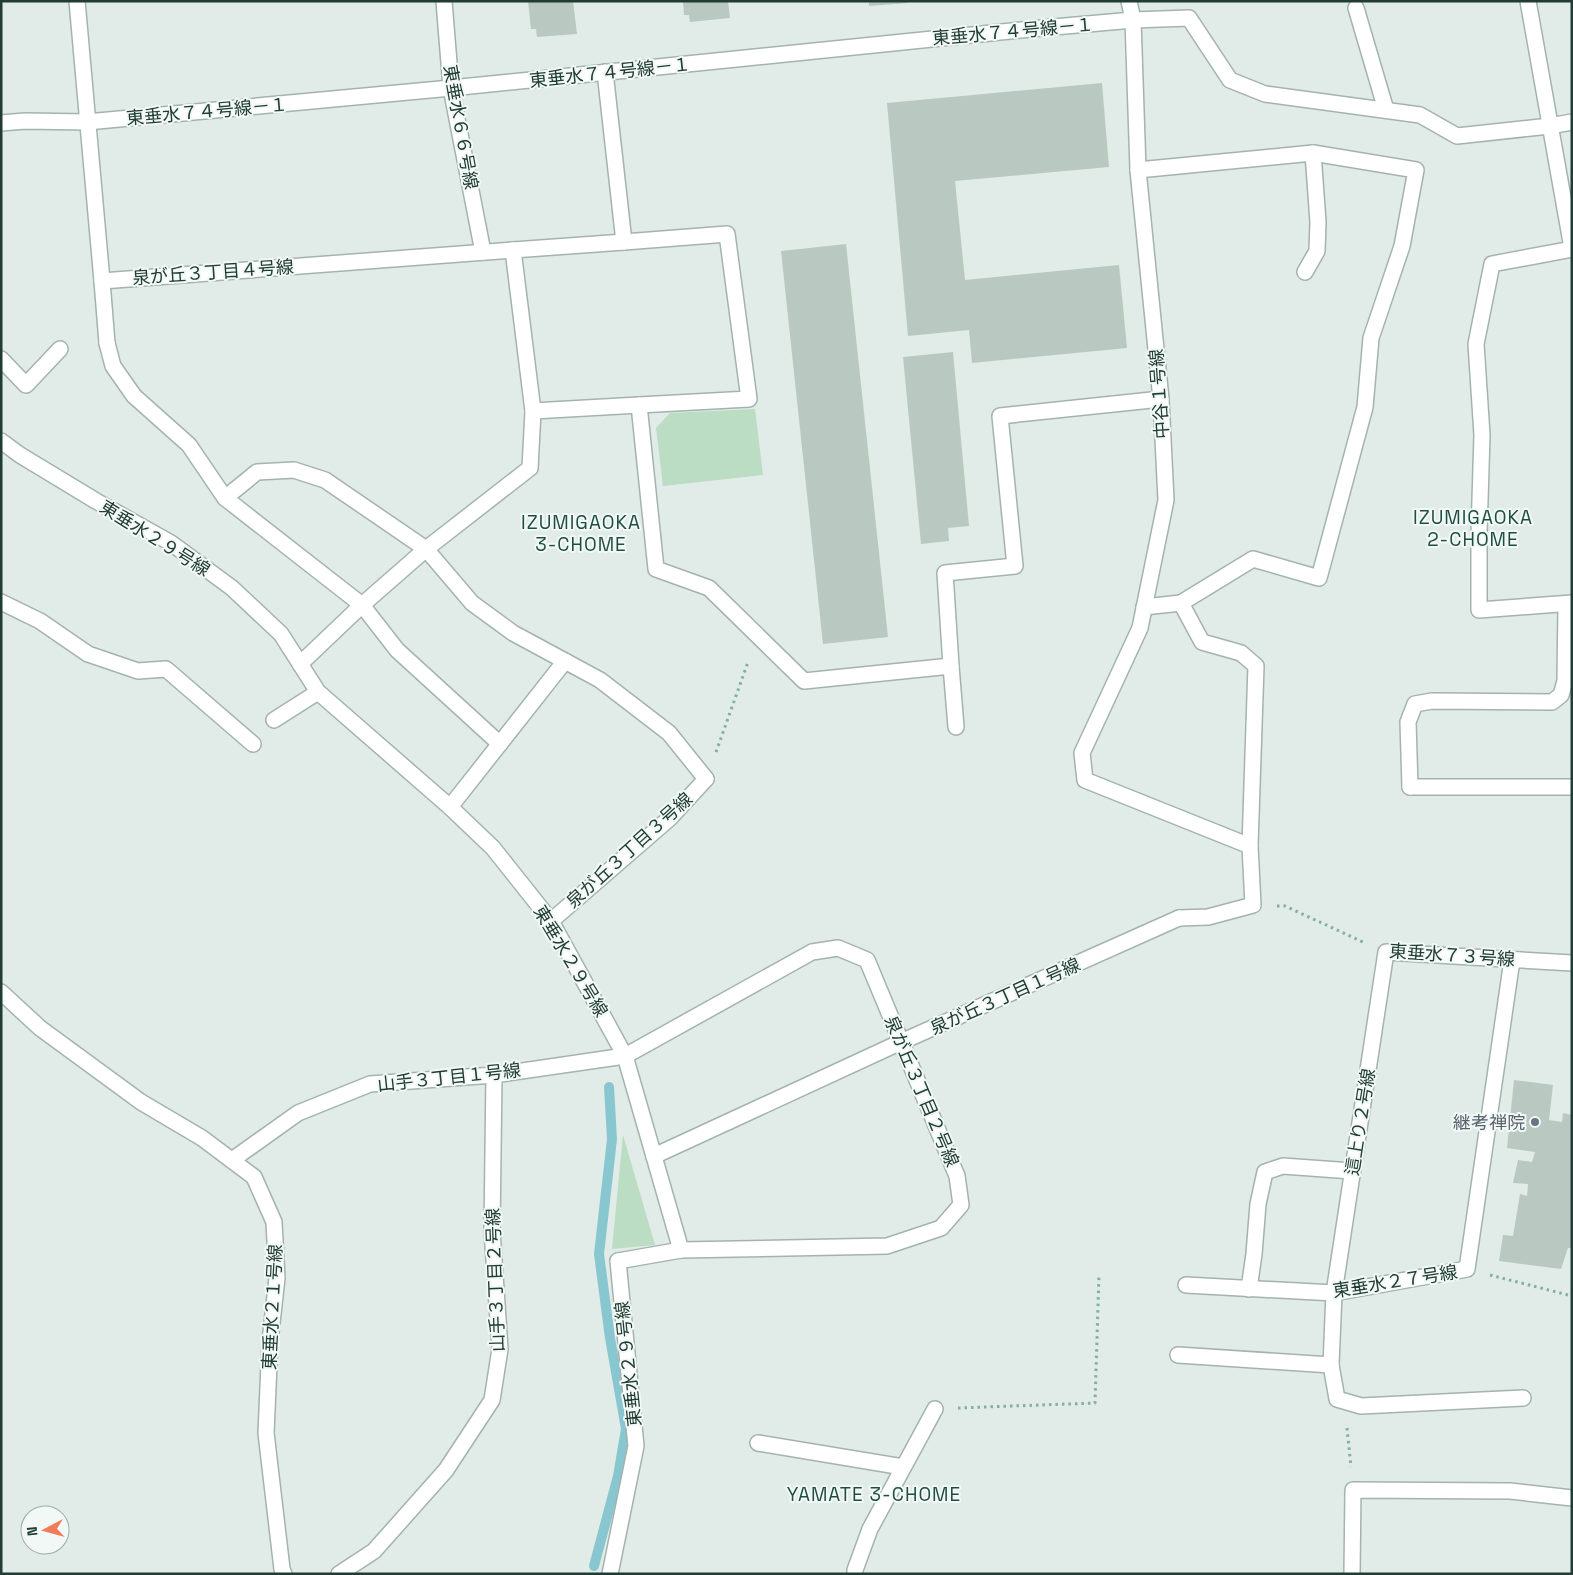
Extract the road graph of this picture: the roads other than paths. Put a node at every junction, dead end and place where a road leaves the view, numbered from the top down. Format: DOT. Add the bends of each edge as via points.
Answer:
graph roads {
  1 [pos="77,1"];
  2 [pos="444,1"];
  3 [pos="1129,1"];
  4 [pos="1528,1"];
  5 [pos="1356,8"];
  6 [pos="1133,20"];
  7 [pos="605,72"];
  8 [pos="451,88"];
  9 [pos="1386,110"];
  10 [pos="87,122"];
  11 [pos="1572,122"];
  12 [pos="1,123"];
  13 [pos="1550,126"];
  14 [pos="1313,154"];
  15 [pos="1138,170"];
  16 [pos="624,242"];
  17 [pos="1572,249"];
  18 [pos="512,250"];
  19 [pos="483,252"];
  20 [pos="1305,272"];
  21 [pos="102,281"];
  22 [pos="60,350"];
  23 [pos="1,359"];
  24 [pos="1161,399"];
  25 [pos="638,405"];
  26 [pos="533,411"];
  27 [pos="1,441"];
  28 [pos="225,498"];
  29 [pos="426,549"];
  30 [pos="1,602"];
  31 [pos="1181,603"];
  32 [pos="1569,604"];
  33 [pos="362,605"];
  34 [pos="1144,607"];
  35 [pos="565,660"];
  36 [pos="300,664"];
  37 [pos="951,666"];
  38 [pos="318,692"];
  39 [pos="274,720"];
  40 [pos="956,727"];
  41 [pos="253,744"];
  42 [pos="500,744"];
  43 [pos="1572,786"];
  44 [pos="450,807"];
  45 [pos="1250,846"];
  46 [pos="551,921"];
  47 [pos="1386,952"];
  48 [pos="1512,960"];
  49 [pos="1572,963"];
  50 [pos="1,992"];
  51 [pos="901,1042"];
  52 [pos="625,1056"];
  53 [pos="494,1075"];
  54 [pos="654,1156"];
  55 [pos="232,1160"];
  56 [pos="1352,1171"];
  57 [pos="681,1250"];
  58 [pos="1186,1284"];
  59 [pos="1249,1289"];
  60 [pos="1334,1293"];
  61 [pos="1178,1355"];
  62 [pos="1331,1365"];
  63 [pos="1523,1398"];
  64 [pos="935,1409"];
  65 [pos="758,1443"];
  66 [pos="903,1467"];
  67 [pos="1572,1498"];
  68 [pos="284,1574"];
  69 [pos="338,1574"];
  70 [pos="610,1574"];
  71 [pos="855,1574"];
  72 [pos="1352,1574"];
  1 -- 10 [label="street"];
  2 -- 8 [label="street, 東垂水６６号線"];
  3 -- 6 [label="street, 中谷１号線"];
  4 -- 13 [label="street"];
  5 -- 9 [label="street"];
  6 -- 7 [label="street, 東垂水７４号線－１"];
  6 -- 9 [label="street, 東垂水７４号線－１" via="1189,18 1230,80 1265,94"];
  6 -- 15 [label="street, 中谷１号線"];
  7 -- 8 [label="street, 東垂水７４号線－１"];
  7 -- 16 [label="street"];
  8 -- 10 [label="street, 東垂水７４号線－１"];
  8 -- 19 [label="street, 東垂水６６号線"];
  9 -- 13 [label="street" via="1420,115 1457,136"];
  10 -- 12 [label="street, 東垂水７４号線－１"];
  10 -- 21 [label="street"];
  11 -- 13 [label="street"];
  13 -- 17 [label="street"];
  14 -- 15 [label="street"];
  14 -- 20 [label="street" via="1317,251"];
  14 -- 31 [label="street" via="1416,170 1402,246 1372,338 1365,407 1319,578 1252,559"];
  15 -- 24 [label="street, 中谷１号線"];
  16 -- 18 [label="street, 泉が丘３丁目４号線"];
  16 -- 25 [label="street, 泉が丘３丁目４号線" via="727,234 749,399"];
  17 -- 32 [label="street" via="1492,264 1476,344 1482,436 1479,610"];
  18 -- 19 [label="street, 泉が丘３丁目４号線"];
  18 -- 26 [label="street"];
  19 -- 21 [label="street, 泉が丘３丁目４号線"];
  21 -- 28 [label="street" via="107,343 113,366 134,396 189,445"];
  22 -- 23 [label="street" via="26,384"];
  24 -- 34 [label="street, 中谷１号線" via="1166,500"];
  24 -- 37 [label="street" via="1000,416 1015,566 945,573"];
  25 -- 26 [label="street"];
  25 -- 37 [label="street" via="656,569 709,588 804,681"];
  26 -- 29 [label="street" via="530,468"];
  27 -- 36 [label="street, 東垂水２９号線" via="171,543 232,588 281,634"];
  28 -- 29 [label="street" via="257,472 294,470 325,480"];
  28 -- 33 [label="street"];
  29 -- 33 [label="street"];
  29 -- 35 [label="street" via="472,603 513,633"];
  30 -- 41 [label="street" via="40,621 88,654 138,671 166,669"];
  31 -- 34 [label="street"];
  31 -- 45 [label="street" via="1202,642 1241,653 1256,666"];
  32 -- 43 [label="street" via="1565,681 1561,696 1552,702 1432,701 1416,704 1408,722 1410,787"];
  33 -- 36 [label="street"];
  33 -- 42 [label="street" via="397,650"];
  34 -- 45 [label="street, 中谷１号線" via="1140,628 1082,753 1086,780"];
  35 -- 42 [label="street"];
  35 -- 46 [label="street, 泉が丘３丁目３号線" via="600,680 669,733 706,779 670,818"];
  36 -- 38 [label="street, 東垂水２９号線"];
  37 -- 40 [label="street"];
  38 -- 39 [label="street"];
  38 -- 44 [label="street, 東垂水２９号線"];
  42 -- 44 [label="street"];
  44 -- 46 [label="street, 東垂水２９号線" via="493,848"];
  45 -- 51 [label="street, 泉が丘３丁目１号線" via="1252,905 1208,917 1180,918"];
  46 -- 52 [label="street, 東垂水２９号線"];
  47 -- 48 [label="street, 東垂水７３号線"];
  47 -- 56 [label="street, 這上り２号線"];
  48 -- 49 [label="street, 東垂水７３号線"];
  48 -- 60 [label="street, 東垂水２７号線" via="1466,1269"];
  50 -- 55 [label="street, 東垂水２１号線" via="40,1028 141,1102"];
  51 -- 52 [label="street, 泉が丘３丁目２号線" via="867,960 838,948 812,952"];
  51 -- 54 [label="street, 泉が丘３丁目１号線"];
  51 -- 57 [label="street, 泉が丘３丁目２号線" via="958,1176 960,1205 941,1228 887,1246"];
  52 -- 53 [label="street, 山手３丁目１号線"];
  52 -- 54 [label="street, 東垂水２９号線"];
  53 -- 55 [label="street, 山手３丁目１号線" via="370,1084 298,1113"];
  53 -- 69 [label="street, 山手３丁目２号線" via="492,1230 500,1349 492,1400 446,1470 374,1551"];
  54 -- 57 [label="street, 東垂水２９号線"];
  55 -- 68 [label="street, 東垂水２１号線" via="254,1177 274,1222 277,1278 266,1432"];
  56 -- 59 [label="street" via="1283,1166 1266,1172 1258,1204"];
  56 -- 60 [label="street, 這上り２号線"];
  57 -- 70 [label="street, 東垂水２９号線" via="618,1260 636,1446"];
  58 -- 59 [label="street, 東垂水２７号線"];
  59 -- 60 [label="street, 東垂水２７号線"];
  60 -- 62 [label="street, 這上り２号線"];
  61 -- 62 [label="street"];
  62 -- 63 [label="street, 這上り２号線" via="1337,1399 1361,1406"];
  64 -- 66 [label="street"];
  65 -- 66 [label="street"];
  66 -- 71 [label="street" via="870,1529"];
  67 -- 72 [label="street" via="1510,1491 1352,1490"];
}
